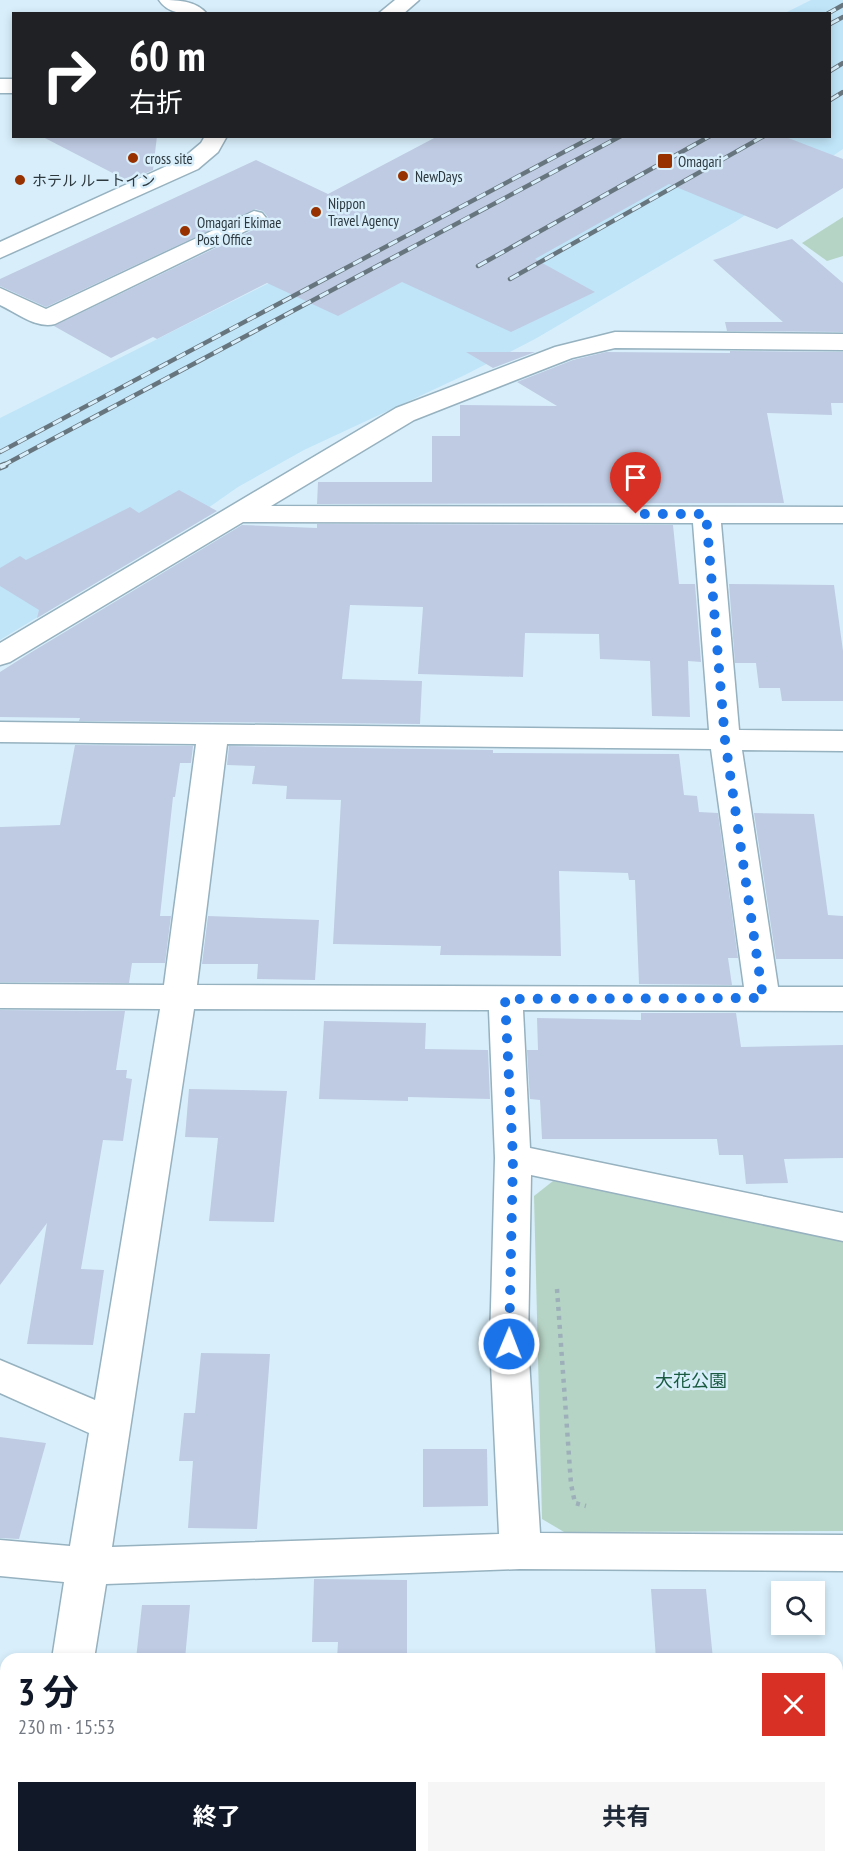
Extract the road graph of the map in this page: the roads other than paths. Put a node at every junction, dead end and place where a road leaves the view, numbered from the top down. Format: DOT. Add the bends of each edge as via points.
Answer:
graph roads {
  1 [pos="169,0"];
  2 [pos="409,0"];
  3 [pos="193,12"];
  4 [pos="391,12"];
  5 [pos="215,138"];
  6 [pos="254,218"];
  7 [pos="0,251"];
  8 [pos="0,295"];
  9 [pos="843,342"];
  10 [pos="239,514"];
  11 [pos="706,514"];
  12 [pos="843,515"];
  13 [pos="0,656"];
  14 [pos="0,732"];
  15 [pos="213,733"];
  16 [pos="725,740"];
  17 [pos="843,741"];
  18 [pos="0,996"];
  19 [pos="179,997"];
  20 [pos="763,998"];
  21 [pos="505,999"];
  22 [pos="843,999"];
  23 [pos="513,1158"];
  24 [pos="843,1227"];
  25 [pos="0,1376"];
  26 [pos="111,1425"];
  27 [pos="520,1551"];
  28 [pos="843,1552"];
  29 [pos="0,1558"];
  30 [pos="89,1566"];
  31 [pos="74,1653"];
  1 -- 3 [label="street"];
  2 -- 4 [label="street"];
  5 -- 7 [label="street" via="190,164"];
  6 -- 8 [label="street" via="46,319"];
  9 -- 10 [label="street" via="615,340 564,352 405,414"];
  10 -- 11 [label="street"];
  10 -- 13 [label="street"];
  11 -- 12 [label="street"];
  11 -- 16 [label="street"];
  14 -- 15 [label="street"];
  15 -- 16 [label="street"];
  15 -- 19 [label="street"];
  16 -- 17 [label="street"];
  16 -- 20 [label="street"];
  18 -- 19 [label="street"];
  19 -- 21 [label="street"];
  19 -- 26 [label="street"];
  20 -- 21 [label="street"];
  20 -- 22 [label="street"];
  21 -- 23 [label="street"];
  23 -- 24 [label="street"];
  23 -- 27 [label="street" via="509,1344"];
  25 -- 26 [label="street"];
  26 -- 30 [label="street"];
  27 -- 28 [label="street"];
  27 -- 30 [label="street"];
  29 -- 30 [label="street"];
  30 -- 31 [label="street"];
}
